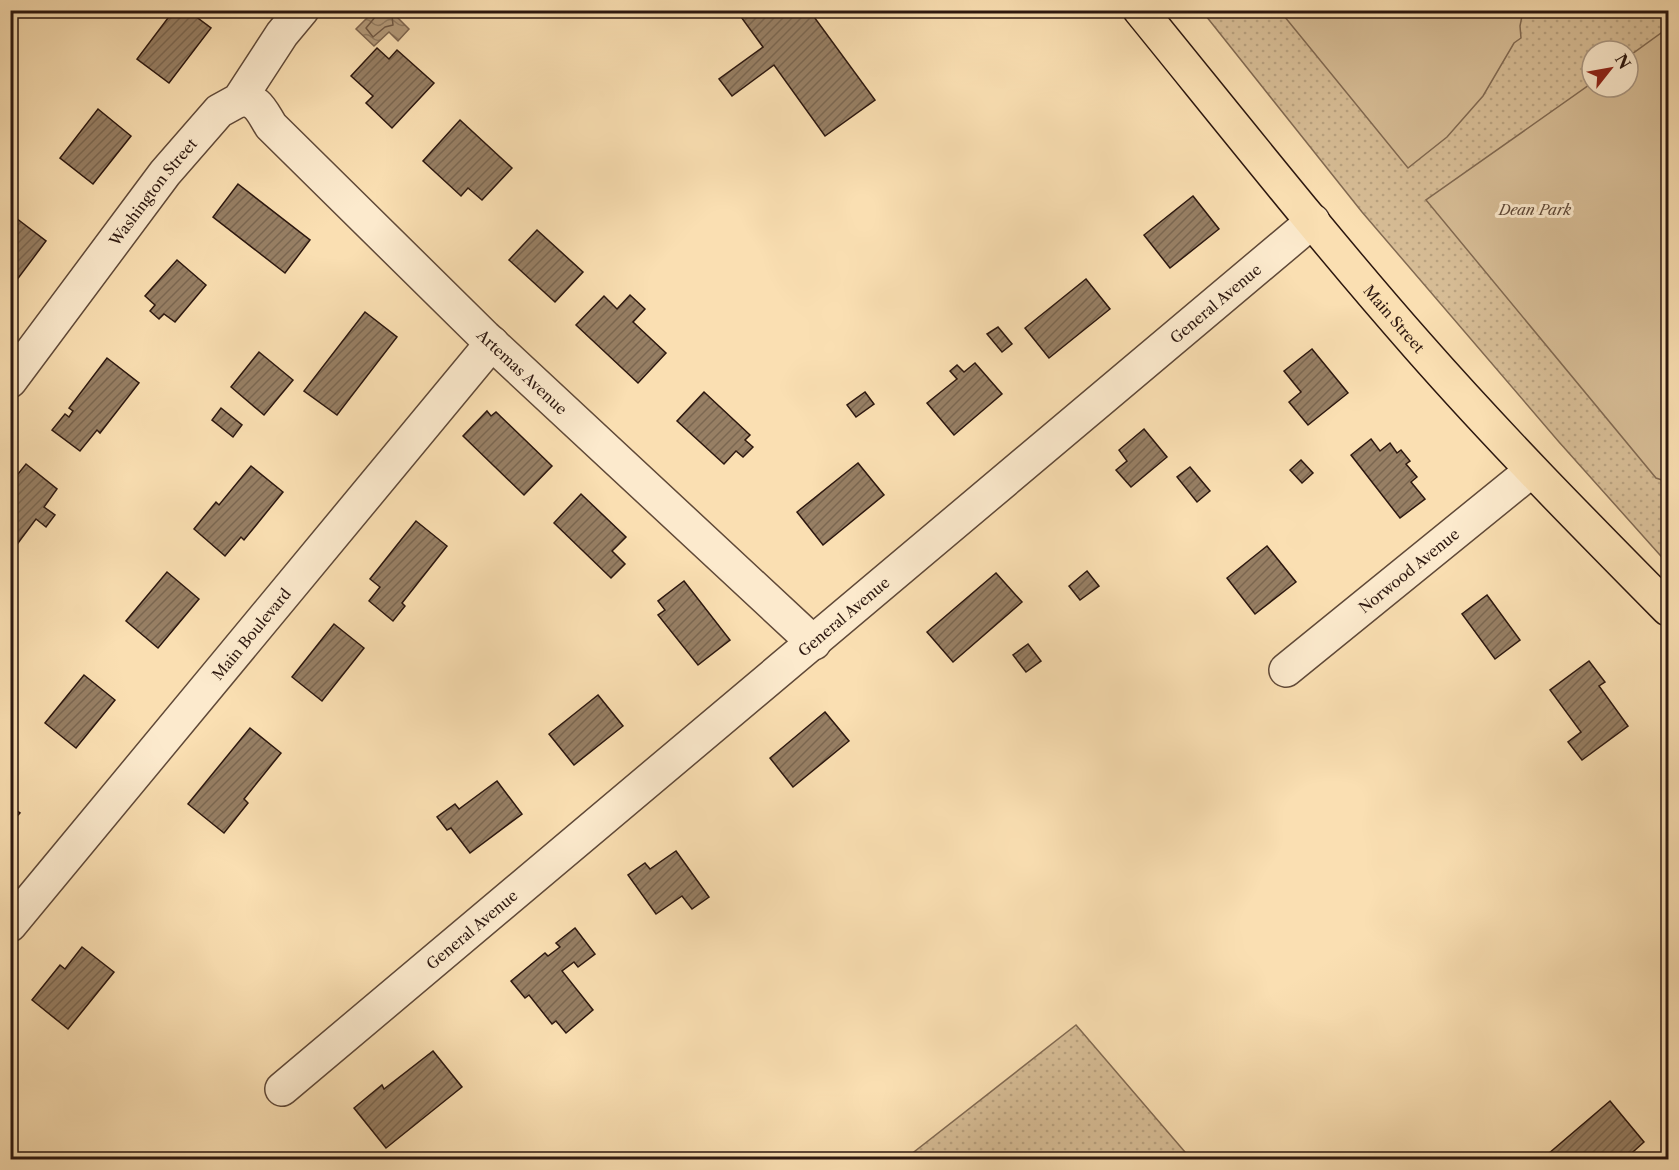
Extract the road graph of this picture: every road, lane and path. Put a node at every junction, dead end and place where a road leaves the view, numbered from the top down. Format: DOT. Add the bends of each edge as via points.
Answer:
graph roads {
  1 [pos="302,10"];
  2 [pos="1140,10"];
  3 [pos="239,100"];
  4 [pos="1313,221"];
  5 [pos="492,343"];
  6 [pos="10,381"];
  7 [pos="1532,471"];
  8 [pos="1668,609"];
  9 [pos="814,643"];
  10 [pos="1286,670"];
  11 [pos="10,925"];
  12 [pos="282,1089"];
  1 -- 3 [label="street, Washington Street"];
  2 -- 4 [label="main road, Main Street"];
  3 -- 5 [label="street, Artemas Avenue" via="258,105 271,126"];
  3 -- 6 [label="street, Washington Street" via="219,111 165,173"];
  4 -- 7 [label="main road, Main Street"];
  4 -- 9 [label="street, General Avenue"];
  5 -- 9 [label="street, Artemas Avenue"];
  5 -- 11 [label="street, Main Boulevard"];
  7 -- 8 [label="main road, Main Street"];
  7 -- 10 [label="street, Norwood Avenue"];
  9 -- 12 [label="street, General Avenue"];
}
